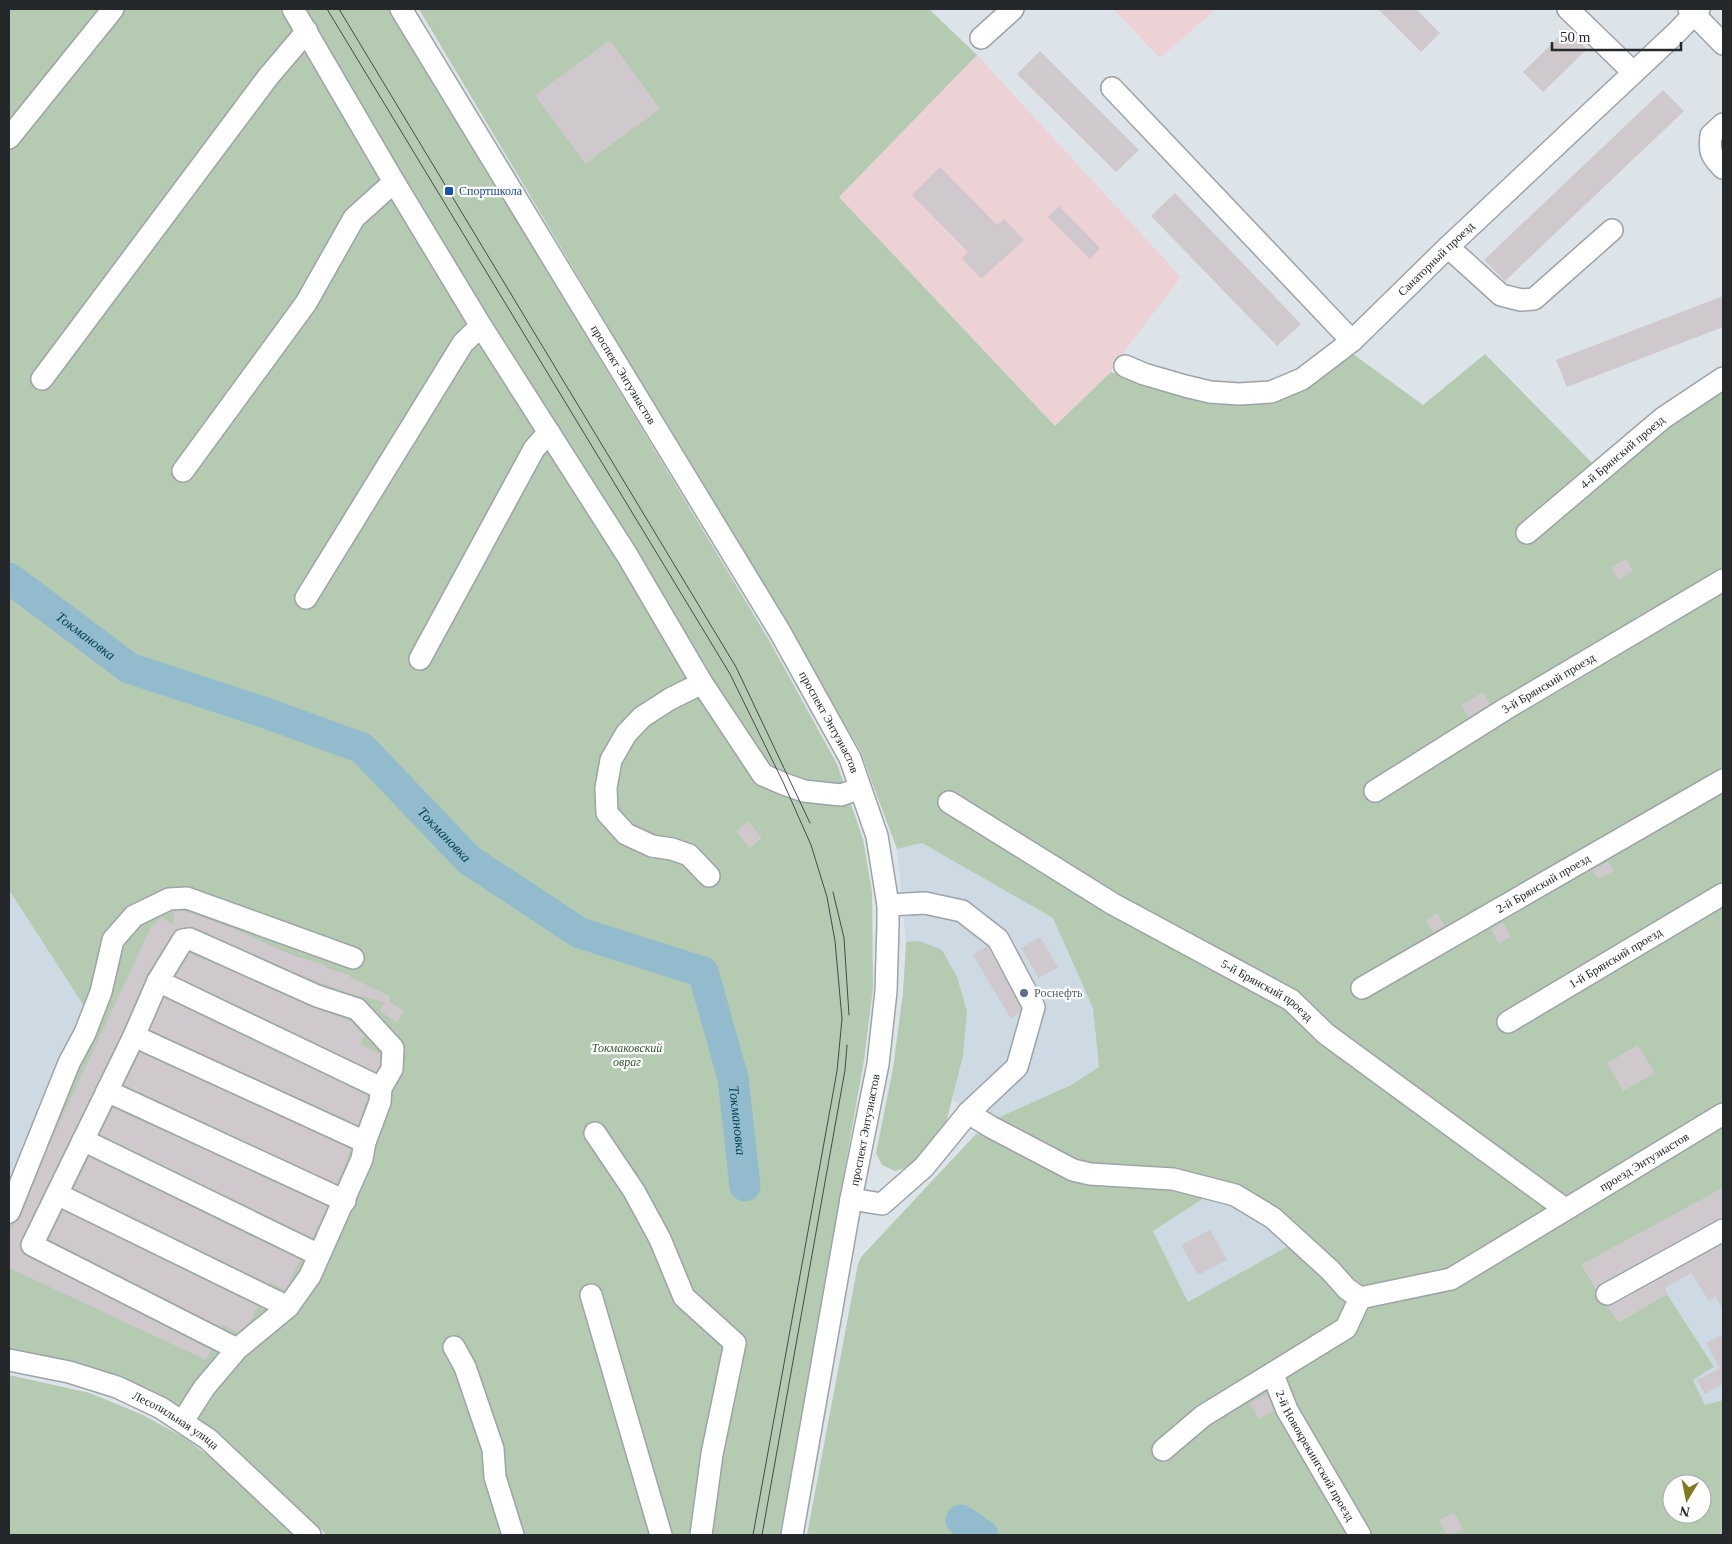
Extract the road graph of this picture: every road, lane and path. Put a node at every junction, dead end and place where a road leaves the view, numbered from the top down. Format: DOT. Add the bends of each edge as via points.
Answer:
graph roads {
  1 [pos="112,9"];
  2 [pos="293,9"];
  3 [pos="401,9"];
  4 [pos="1012,9"];
  5 [pos="1568,9"];
  6 [pos="1694,10"];
  7 [pos="307,31"];
  8 [pos="981,38"];
  9 [pos="1723,44"];
  10 [pos="1633,72"];
  11 [pos="1112,88"];
  12 [pos="1723,124"];
  13 [pos="9,138"];
  14 [pos="1723,168"];
  15 [pos="394,182"];
  16 [pos="1612,230"];
  17 [pos="1448,247"];
  18 [pos="481,326"];
  19 [pos="1352,341"];
  20 [pos="1125,366"];
  21 [pos="1723,378"];
  22 [pos="42,379"];
  23 [pos="549,432"];
  24 [pos="183,471"];
  25 [pos="1527,533"];
  26 [pos="1723,580"];
  27 [pos="306,598"];
  28 [pos="420,659"];
  29 [pos="702,684"];
  30 [pos="1723,780"];
  31 [pos="860,788"];
  32 [pos="1375,790"];
  33 [pos="949,802"];
  34 [pos="709,876"];
  35 [pos="1723,894"];
  36 [pos="888,905"];
  37 [pos="353,958"];
  38 [pos="158,981"];
  39 [pos="1362,988"];
  40 [pos="1508,1022"];
  41 [pos="134,1036"];
  42 [pos="381,1088"];
  43 [pos="107,1091"];
  44 [pos="968,1113"];
  45 [pos="1723,1114"];
  46 [pos="595,1133"];
  47 [pos="83,1140"];
  48 [pos="365,1142"];
  49 [pos="57,1194"];
  50 [pos="851,1199"];
  51 [pos="345,1201"];
  52 [pos="1565,1209"];
  53 [pos="9,1212"];
  54 [pos="1723,1230"];
  55 [pos="319,1255"];
  56 [pos="1607,1294"];
  57 [pos="591,1295"];
  58 [pos="1360,1298"];
  59 [pos="288,1307"];
  60 [pos="454,1347"];
  61 [pos="237,1349"];
  62 [pos="9,1360"];
  63 [pos="1273,1375"];
  64 [pos="183,1421"];
  65 [pos="1163,1450"];
  66 [pos="310,1535"];
  67 [pos="513,1535"];
  68 [pos="661,1535"];
  69 [pos="701,1535"];
  70 [pos="792,1535"];
  71 [pos="1360,1535"];
  1 -- 13 [label="street"];
  2 -- 7 [label="street"];
  3 -- 31 [label="street, проспект Энтузиастов" via="780,632 850,758"];
  4 -- 8 [label="street"];
  5 -- 10 [label="street"];
  6 -- 9 [label="street"];
  6 -- 10 [label="street, Санаторный проезд" via="1677,32"];
  7 -- 15 [label="street"];
  7 -- 22 [label="street" via="268,77"];
  10 -- 17 [label="street, Санаторный проезд"];
  11 -- 19 [label="street"];
  12 -- 14 [label="street" via="1711,135 1710,148"];
  15 -- 18 [label="street"];
  15 -- 24 [label="street" via="354,218 306,304"];
  16 -- 17 [label="street" via="1534,299 1501,295"];
  17 -- 19 [label="street, Санаторный проезд"];
  18 -- 23 [label="street"];
  18 -- 27 [label="street" via="463,343"];
  19 -- 20 [label="street, Санаторный проезд" via="1302,379 1271,392 1210,392"];
  21 -- 25 [label="street, 4-й Брянский проезд" via="1663,418"];
  23 -- 28 [label="street" via="534,449"];
  23 -- 29 [label="street" via="627,555"];
  26 -- 32 [label="street, 3-й Брянский проезд"];
  29 -- 31 [label="street" via="763,774 804,790 841,795"];
  29 -- 34 [label="street" via="642,717 626,734 610,760 606,788 607,813 626,834 652,846 689,855"];
  30 -- 39 [label="street, 2-й Брянский проезд"];
  31 -- 36 [label="street, проспект Энтузиастов" via="876,836"];
  33 -- 52 [label="street, 5-й Брянский проезд" via="1113,904 1291,1000 1326,1034"];
  35 -- 40 [label="street, 1-й Брянский проезд"];
  36 -- 44 [label="street" via="925,903 962,911 998,939 1034,1007 1017,1067"];
  36 -- 50 [label="street, проспект Энтузиастов" via="886,991 879,1054"];
  37 -- 53 [label="street" via="187,898 169,899 134,916 113,940 95,1008 69,1063"];
  38 -- 41 [label="street"];
  38 -- 42 [label="street"];
  38 -- 42 [label="street" via="177,946 190,939 317,996 357,1009 394,1048 392,1069"];
  41 -- 43 [label="street"];
  41 -- 48 [label="street"];
  42 -- 48 [label="street" via="380,1102"];
  43 -- 47 [label="street"];
  43 -- 51 [label="street"];
  44 -- 50 [label="street" via="924,1167 882,1204"];
  44 -- 58 [label="street" via="1073,1170 1173,1179 1235,1195 1273,1218"];
  45 -- 52 [label="street, проезд Энтузиастов"];
  46 -- 69 [label="street" via="660,1239 684,1298 735,1343 712,1454"];
  47 -- 49 [label="street"];
  47 -- 55 [label="street"];
  48 -- 51 [label="street"];
  49 -- 59 [label="street"];
  49 -- 61 [label="street" via="32,1245"];
  50 -- 70 [label="street, проспект Энтузиастов"];
  51 -- 55 [label="street"];
  52 -- 58 [label="street, проезд Энтузиастов" via="1451,1279"];
  54 -- 56 [label="street"];
  55 -- 59 [label="street" via="310,1276"];
  57 -- 68 [label="street"];
  58 -- 63 [label="street" via="1346,1328"];
  59 -- 61 [label="street"];
  60 -- 67 [label="street" via="465,1368 493,1449 495,1477"];
  61 -- 64 [label="street" via="204,1388"];
  62 -- 64 [label="street, Лесопильная улица" via="69,1372 116,1387"];
  63 -- 65 [label="street" via="1203,1416"];
  63 -- 71 [label="street, 2-й Новокрекингский проезд" via="1287,1410"];
  64 -- 66 [label="street, Лесопильная улица" via="208,1439"];
}
